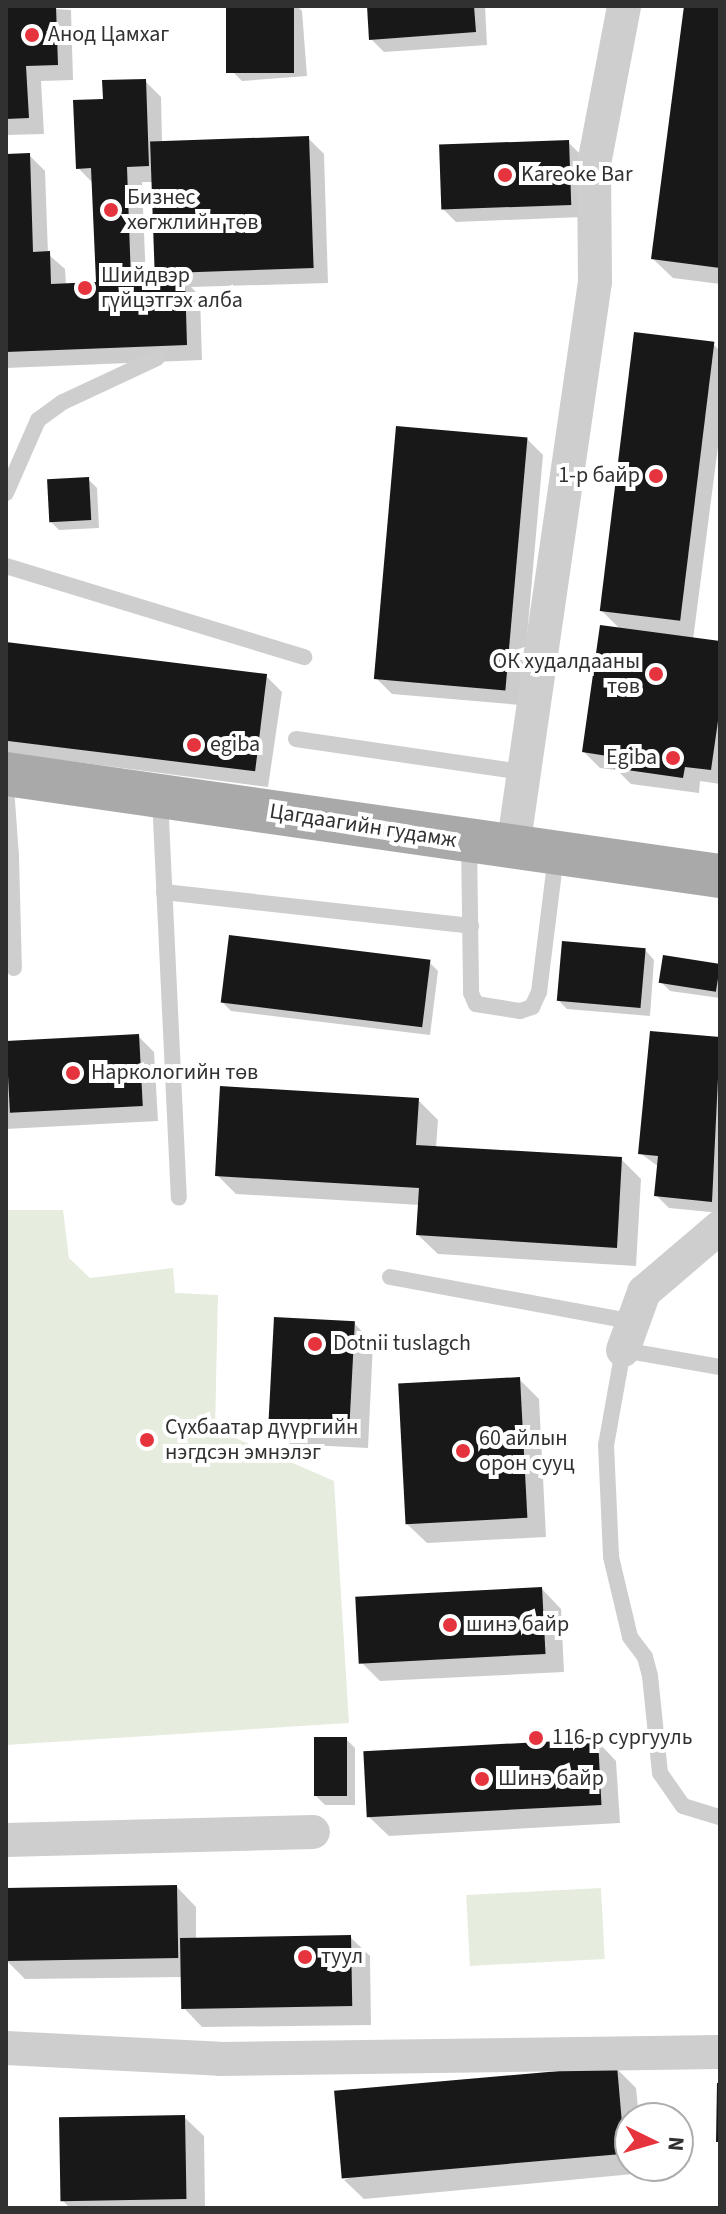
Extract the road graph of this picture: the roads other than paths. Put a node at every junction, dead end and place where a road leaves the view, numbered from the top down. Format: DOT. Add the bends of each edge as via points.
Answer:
graph roads {
  1 [pos="624,6"];
  2 [pos="157,358"];
  3 [pos="6,493"];
  4 [pos="6,566"];
  5 [pos="304,657"];
  6 [pos="296,739"];
  7 [pos="522,772"];
  8 [pos="6,774"];
  9 [pos="6,787"];
  10 [pos="160,797"];
  11 [pos="469,842"];
  12 [pos="513,848"];
  13 [pos="556,854"];
  14 [pos="9,857"];
  15 [pos="720,876"];
  16 [pos="164,892"];
  17 [pos="471,926"];
  18 [pos="14,968"];
  19 [pos="179,1198"];
  20 [pos="719,1234"];
  21 [pos="390,1277"];
  22 [pos="626,1336"];
  23 [pos="720,1367"];
  24 [pos="720,1817"];
  25 [pos="313,1832"];
  26 [pos="6,1840"];
  27 [pos="6,2048"];
  28 [pos="720,2052"];
  1 -- 7 [label="street" via="594,164 595,282"];
  2 -- 3 [label="lane" via="63,402 38,420"];
  4 -- 5 [label="lane"];
  6 -- 7 [label="lane"];
  7 -- 12 [label="street"];
  8 -- 10 [label="main road, Цагдаагийн гудамж"];
  9 -- 14 [label="lane"];
  10 -- 11 [label="main road, Цагдаагийн гудамж"];
  10 -- 16 [label="lane"];
  11 -- 12 [label="main road, Цагдаагийн гудамж"];
  11 -- 17 [label="lane"];
  12 -- 13 [label="main road, Цагдаагийн гудамж"];
  13 -- 15 [label="main road, Цагдаагийн гудамж"];
  13 -- 17 [label="lane" via="539,992 532,1007 520,1011 476,1004"];
  14 -- 18 [label="lane"];
  16 -- 17 [label="lane"];
  16 -- 19 [label="lane"];
  20 -- 22 [label="street" via="644,1292"];
  21 -- 22 [label="lane"];
  22 -- 23 [label="lane"];
  22 -- 24 [label="lane" via="606,1445 611,1557 630,1637 645,1657 650,1676 660,1773 683,1806"];
  25 -- 26 [label="street"];
  27 -- 28 [label="street" via="220,2059"];
}
